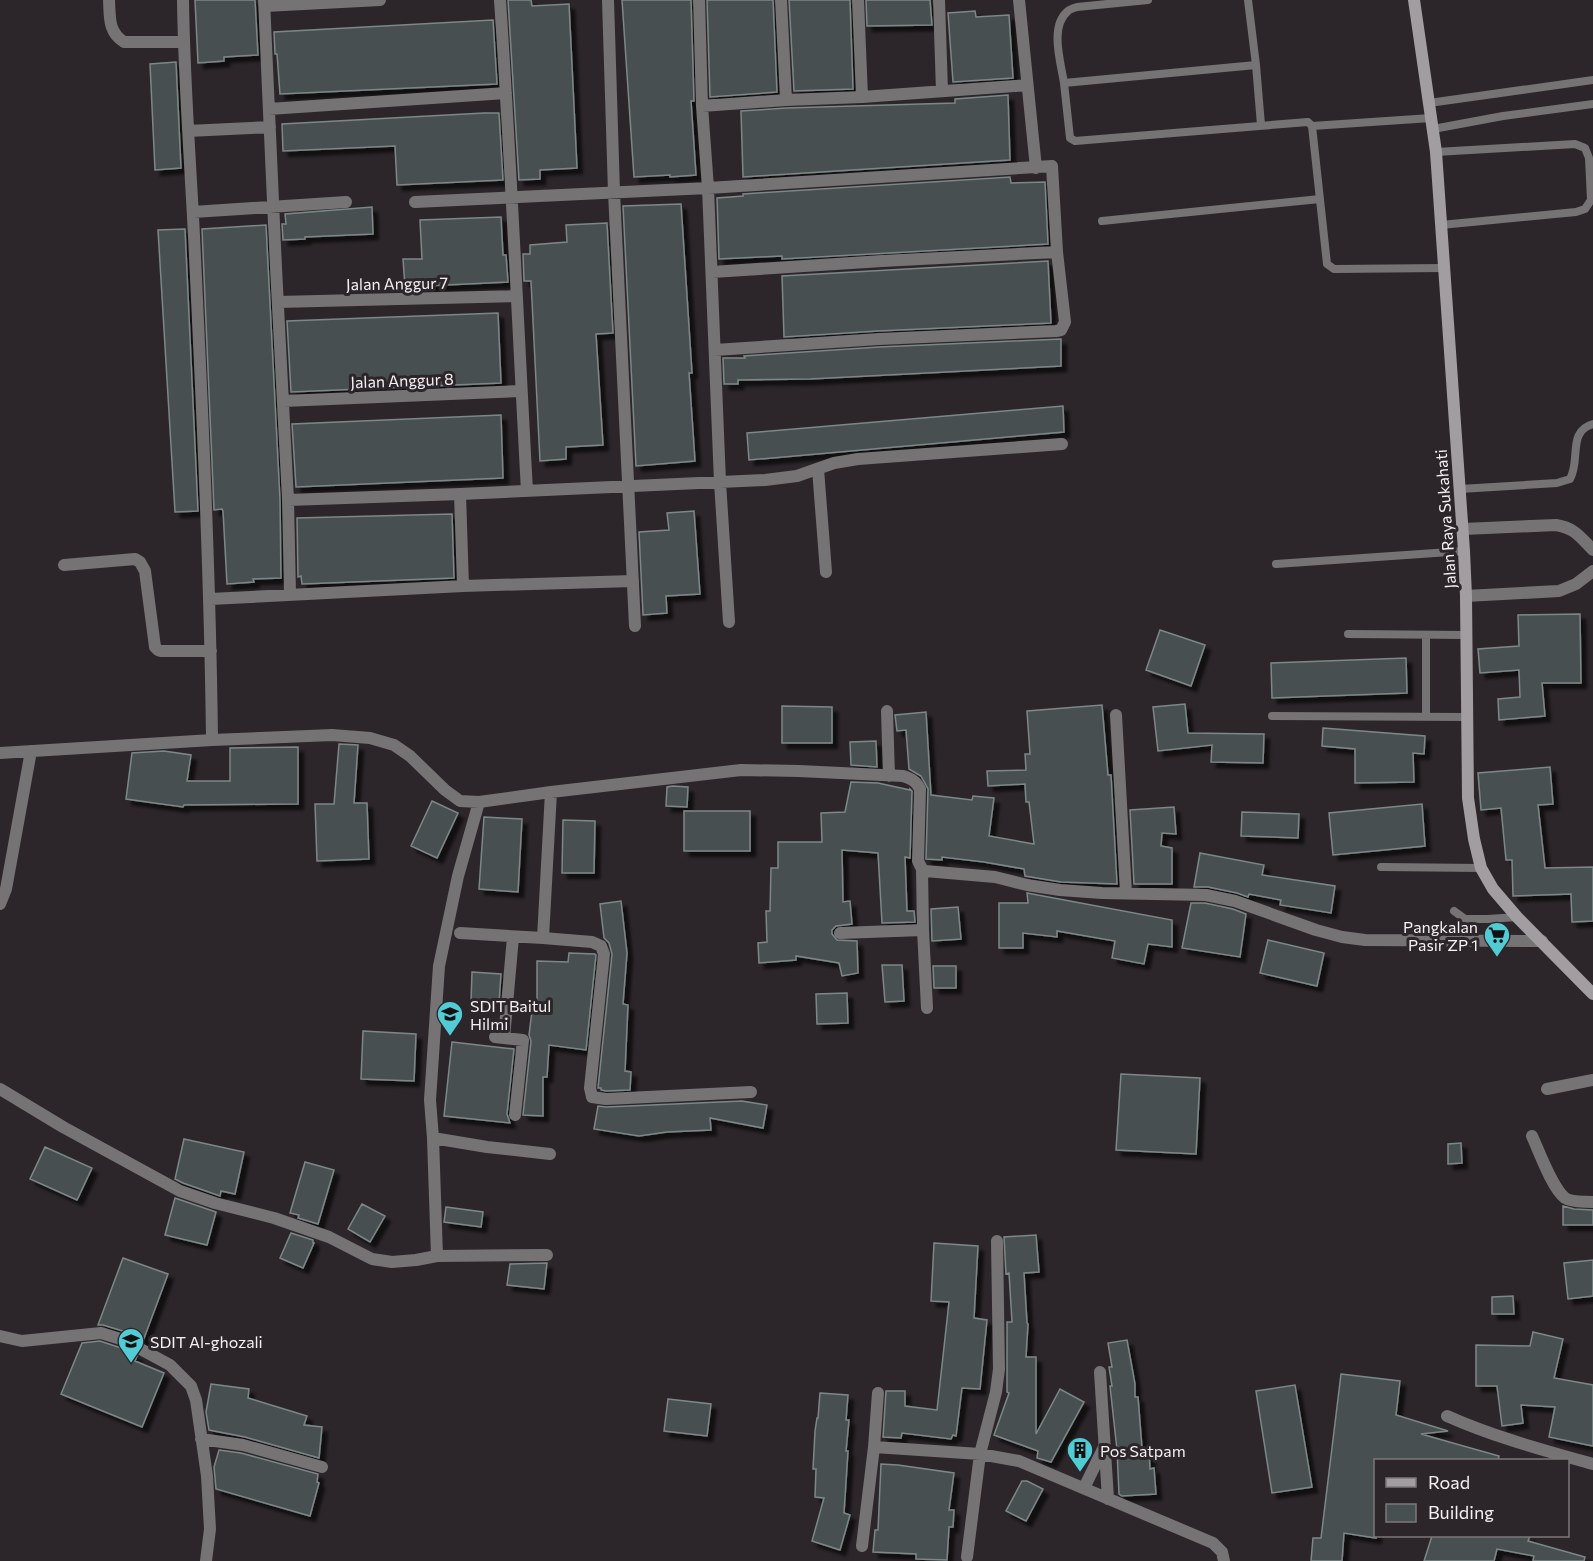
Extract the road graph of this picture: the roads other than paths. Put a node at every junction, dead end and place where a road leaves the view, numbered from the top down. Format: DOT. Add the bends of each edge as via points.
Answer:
graph roads {
  1 [pos="109,0"];
  2 [pos="183,0"];
  3 [pos="380,0"];
  4 [pos="500,0"];
  5 [pos="608,0"];
  6 [pos="699,0"];
  7 [pos="780,0"];
  8 [pos="858,0"];
  9 [pos="939,0"];
  10 [pos="1019,0"];
  11 [pos="1148,0"];
  12 [pos="1248,0"];
  13 [pos="1414,0"];
  14 [pos="265,3"];
  15 [pos="184,42"];
  16 [pos="1256,65"];
  17 [pos="1593,80"];
  18 [pos="1064,83"];
  19 [pos="1028,85"];
  20 [pos="942,91"];
  21 [pos="506,93"];
  22 [pos="862,97"];
  23 [pos="786,100"];
  24 [pos="1429,104"];
  25 [pos="1593,104"];
  26 [pos="702,106"];
  27 [pos="269,109"];
  28 [pos="1432,123"];
  29 [pos="1261,125"];
  30 [pos="1312,126"];
  31 [pos="270,128"];
  32 [pos="188,131"];
  33 [pos="1436,152"];
  34 [pos="1036,168"];
  35 [pos="708,188"];
  36 [pos="614,192"];
  37 [pos="512,197"];
  38 [pos="1320,199"];
  39 [pos="346,202"];
  40 [pos="415,202"];
  41 [pos="274,206"];
  42 [pos="193,212"];
  43 [pos="1102,221"];
  44 [pos="1441,225"];
  45 [pos="1057,252"];
  46 [pos="1443,268"];
  47 [pos="712,272"];
  48 [pos="516,297"];
  49 [pos="278,302"];
  50 [pos="715,350"];
  51 [pos="521,391"];
  52 [pos="283,401"];
  53 [pos="1593,424"];
  54 [pos="1062,444"];
  55 [pos="818,469"];
  56 [pos="720,482"];
  57 [pos="628,485"];
  58 [pos="1460,489"];
  59 [pos="527,491"];
  60 [pos="460,494"];
  61 [pos="288,500"];
  62 [pos="1463,529"];
  63 [pos="1593,550"];
  64 [pos="1464,551"];
  65 [pos="64,564"];
  66 [pos="1276,564"];
  67 [pos="1593,571"];
  68 [pos="826,572"];
  69 [pos="633,581"];
  70 [pos="463,586"];
  71 [pos="290,594"];
  72 [pos="1466,596"];
  73 [pos="210,599"];
  74 [pos="729,622"];
  75 [pos="635,626"];
  76 [pos="1348,634"];
  77 [pos="1425,635"];
  78 [pos="1466,635"];
  79 [pos="211,651"];
  80 [pos="887,711"];
  81 [pos="1116,715"];
  82 [pos="1272,716"];
  83 [pos="1425,717"];
  84 [pos="1467,717"];
  85 [pos="212,740"];
  86 [pos="31,751"];
  87 [pos="0,753"];
  88 [pos="890,776"];
  89 [pos="551,792"];
  90 [pos="479,802"];
  91 [pos="1381,867"];
  92 [pos="1481,868"];
  93 [pos="922,869"];
  94 [pos="1126,893"];
  95 [pos="0,904"];
  96 [pos="1454,911"];
  97 [pos="1516,917"];
  98 [pos="923,930"];
  99 [pos="460,933"];
  100 [pos="840,933"];
  101 [pos="513,937"];
  102 [pos="543,938"];
  103 [pos="1542,941"];
  104 [pos="1593,994"];
  105 [pos="927,1008"];
  106 [pos="1593,1080"];
  107 [pos="0,1089"];
  108 [pos="1547,1089"];
  109 [pos="752,1092"];
  110 [pos="515,1115"];
  111 [pos="1532,1136"];
  112 [pos="433,1138"];
  113 [pos="550,1154"];
  114 [pos="1593,1202"];
  115 [pos="997,1241"];
  116 [pos="547,1255"];
  117 [pos="437,1256"];
  118 [pos="0,1336"];
  119 [pos="1100,1372"];
  120 [pos="878,1393"];
  121 [pos="1447,1416"];
  122 [pos="201,1439"];
  123 [pos="1104,1445"];
  124 [pos="874,1447"];
  125 [pos="980,1454"];
  126 [pos="1593,1464"];
  127 [pos="322,1467"];
  128 [pos="1084,1488"];
  129 [pos="1108,1499"];
  130 [pos="862,1546"];
  131 [pos="967,1557"];
  132 [pos="206,1561"];
  133 [pos="1224,1561"];
  1 -- 15 [label="street" via="111,24 116,37 124,42"];
  2 -- 15 [label="street"];
  3 -- 14 [label="street"];
  4 -- 21 [label="street"];
  5 -- 36 [label="street"];
  6 -- 26 [label="street"];
  7 -- 23 [label="street"];
  8 -- 22 [label="street"];
  9 -- 20 [label="street"];
  10 -- 19 [label="street"];
  11 -- 18 [label="lane" via="1077,7 1067,12 1057,35"];
  12 -- 16 [label="lane"];
  13 -- 24 [label="main road, Jalan Raya Sukahati"];
  14 -- 27 [label="street"];
  15 -- 32 [label="street"];
  16 -- 18 [label="lane"];
  16 -- 29 [label="lane"];
  17 -- 24 [label="lane"];
  18 -- 29 [label="lane" via="1070,138 1075,141"];
  19 -- 20 [label="street"];
  19 -- 34 [label="street"];
  20 -- 22 [label="street"];
  21 -- 27 [label="street"];
  21 -- 37 [label="street"];
  22 -- 23 [label="street"];
  23 -- 26 [label="street"];
  24 -- 28 [label="main road, Jalan Raya Sukahati"];
  25 -- 28 [label="lane"];
  26 -- 35 [label="street"];
  27 -- 31 [label="street"];
  28 -- 30 [label="lane"];
  28 -- 33 [label="main road, Jalan Raya Sukahati"];
  29 -- 30 [label="lane" via="1308,122"];
  30 -- 38 [label="lane"];
  31 -- 32 [label="street"];
  31 -- 41 [label="street"];
  32 -- 42 [label="street"];
  33 -- 44 [label="main road, Jalan Raya Sukahati"];
  33 -- 44 [label="lane" via="1575,144 1585,148 1589,158 1591,200 1585,208"];
  34 -- 35 [label="street"];
  34 -- 45 [label="street" via="1052,166"];
  35 -- 36 [label="street"];
  35 -- 47 [label="street"];
  36 -- 37 [label="street"];
  36 -- 57 [label="street"];
  37 -- 40 [label="street"];
  37 -- 48 [label="street"];
  38 -- 43 [label="lane"];
  38 -- 46 [label="lane" via="1329,267"];
  39 -- 41 [label="street"];
  41 -- 42 [label="street"];
  41 -- 49 [label="street"];
  42 -- 73 [label="street"];
  44 -- 46 [label="main road, Jalan Raya Sukahati"];
  45 -- 47 [label="street"];
  45 -- 50 [label="street" via="1065,322 1061,330"];
  46 -- 58 [label="main road, Jalan Raya Sukahati"];
  47 -- 50 [label="street"];
  48 -- 49 [label="street, Jalan Anggur 7"];
  48 -- 51 [label="street"];
  49 -- 52 [label="street"];
  50 -- 56 [label="street"];
  51 -- 52 [label="street, Jalan Anggur 8"];
  51 -- 59 [label="street"];
  52 -- 61 [label="street"];
  53 -- 58 [label="lane" via="1581,430 1577,438 1570,479"];
  54 -- 55 [label="street" via="858,459"];
  55 -- 56 [label="street" via="783,478"];
  55 -- 68 [label="street"];
  56 -- 57 [label="street"];
  56 -- 74 [label="street"];
  57 -- 59 [label="street"];
  57 -- 69 [label="street"];
  58 -- 62 [label="main road, Jalan Raya Sukahati"];
  59 -- 60 [label="street"];
  60 -- 61 [label="street"];
  60 -- 70 [label="street"];
  61 -- 71 [label="street"];
  62 -- 63 [label="street" via="1556,525 1575,531"];
  62 -- 64 [label="main road, Jalan Raya Sukahati"];
  64 -- 66 [label="lane"];
  64 -- 72 [label="main road, Jalan Raya Sukahati"];
  65 -- 79 [label="street" via="135,559 145,571 155,647 161,651"];
  67 -- 72 [label="street" via="1558,591"];
  69 -- 70 [label="street"];
  69 -- 75 [label="street"];
  70 -- 71 [label="street"];
  71 -- 73 [label="street"];
  72 -- 78 [label="main road, Jalan Raya Sukahati"];
  73 -- 79 [label="street"];
  76 -- 77 [label="lane"];
  77 -- 78 [label="lane"];
  77 -- 83 [label="lane"];
  78 -- 84 [label="main road, Jalan Raya Sukahati"];
  79 -- 85 [label="street"];
  80 -- 88 [label="street"];
  81 -- 94 [label="street"];
  82 -- 83 [label="lane"];
  83 -- 84 [label="lane"];
  84 -- 92 [label="main road, Jalan Raya Sukahati" via="1468,798"];
  85 -- 86 [label="street"];
  85 -- 90 [label="street" via="332,735 370,738 394,745 410,756 460,801"];
  86 -- 87 [label="street"];
  86 -- 95 [label="street"];
  88 -- 89 [label="street" via="741,770"];
  88 -- 93 [label="street" via="911,778 920,789 918,861"];
  89 -- 90 [label="street"];
  89 -- 102 [label="street"];
  90 -- 112 [label="street" via="458,876 440,966 430,1100"];
  91 -- 92 [label="lane"];
  92 -- 97 [label="main road, Jalan Raya Sukahati"];
  93 -- 94 [label="street" via="1060,890"];
  93 -- 98 [label="street"];
  94 -- 103 [label="street" via="1235,901 1316,930 1365,940"];
  96 -- 97 [label="lane" via="1465,919"];
  97 -- 103 [label="main road, Jalan Raya Sukahati"];
  98 -- 100 [label="street"];
  98 -- 105 [label="street"];
  99 -- 101 [label="street"];
  101 -- 102 [label="street"];
  101 -- 110 [label="street" via="500,1038 524,1041"];
  102 -- 109 [label="street" via="592,942 601,946 604,954 592,1097 606,1100"];
  103 -- 104 [label="main road, Jalan Raya Sukahati"];
  106 -- 108 [label="street"];
  107 -- 117 [label="street" via="180,1191 329,1237 372,1259 392,1262"];
  111 -- 114 [label="street" via="1564,1197"];
  112 -- 113 [label="street"];
  112 -- 117 [label="street"];
  115 -- 125 [label="street" via="999,1369"];
  116 -- 117 [label="street"];
  118 -- 122 [label="street" via="22,1341 101,1333 124,1340 170,1365 191,1386"];
  119 -- 123 [label="street"];
  120 -- 124 [label="street"];
  121 -- 126 [label="street" via="1503,1438"];
  122 -- 127 [label="street" via="243,1445"];
  122 -- 132 [label="street" via="210,1529"];
  123 -- 128 [label="street"];
  123 -- 129 [label="street"];
  124 -- 125 [label="street"];
  124 -- 130 [label="street"];
  125 -- 128 [label="street" via="1025,1463"];
  125 -- 131 [label="street"];
  128 -- 129 [label="street"];
  129 -- 133 [label="street" via="1213,1543"];
}
